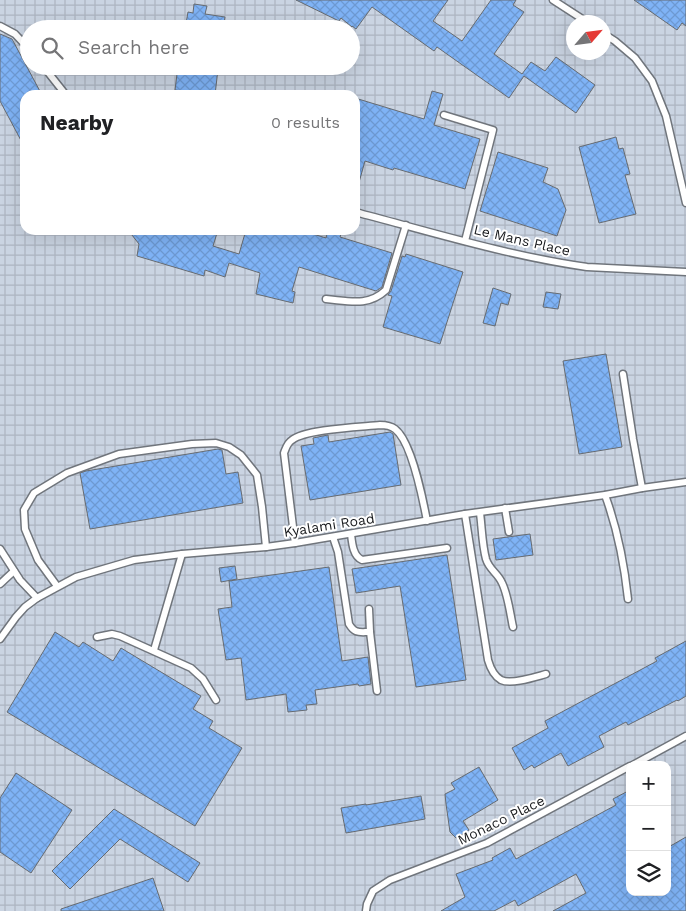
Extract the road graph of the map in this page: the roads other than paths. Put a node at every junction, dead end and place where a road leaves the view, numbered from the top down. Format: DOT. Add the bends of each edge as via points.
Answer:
graph roads {
  1 [pos="553,0"];
  2 [pos="576,15"];
  3 [pos="0,26"];
  4 [pos="611,38"];
  5 [pos="20,39"];
  6 [pos="50,75"];
  7 [pos="62,90"];
  8 [pos="444,115"];
  9 [pos="686,204"];
  10 [pos="360,213"];
  11 [pos="406,225"];
  12 [pos="465,241"];
  13 [pos="686,272"];
  14 [pos="326,299"];
  15 [pos="624,374"];
  16 [pos="686,482"];
  17 [pos="642,488"];
  18 [pos="605,495"];
  19 [pos="505,508"];
  20 [pos="480,513"];
  21 [pos="465,514"];
  22 [pos="427,522"];
  23 [pos="508,532"];
  24 [pos="351,534"];
  25 [pos="333,537"];
  26 [pos="295,543"];
  27 [pos="266,547"];
  28 [pos="447,548"];
  29 [pos="0,549"];
  30 [pos="182,554"];
  31 [pos="14,571"];
  32 [pos="0,584"];
  33 [pos="57,586"];
  34 [pos="37,598"];
  35 [pos="628,599"];
  36 [pos="369,609"];
  37 [pos="512,627"];
  38 [pos="370,632"];
  39 [pos="97,637"];
  40 [pos="0,639"];
  41 [pos="154,650"];
  42 [pos="546,674"];
  43 [pos="377,691"];
  44 [pos="216,700"];
  45 [pos="686,736"];
  46 [pos="640,761"];
  47 [pos="626,769"];
  48 [pos="366,911"];
  1 -- 2 [label="lane"];
  3 -- 5 [label="lane"];
  4 -- 9 [label="lane" via="635,58 652,81 666,116"];
  6 -- 7 [label="lane"];
  8 -- 12 [label="lane" via="492,130"];
  10 -- 11 [label="lane, Le Mans Place"];
  11 -- 12 [label="lane, Le Mans Place"];
  11 -- 14 [label="lane" via="383,293 360,302"];
  12 -- 13 [label="lane, Le Mans Place" via="572,265"];
  15 -- 17 [label="lane"];
  16 -- 17 [label="lane, Kyalami Road"];
  17 -- 18 [label="lane, Kyalami Road"];
  18 -- 19 [label="lane, Kyalami Road"];
  18 -- 35 [label="lane" via="621,547"];
  19 -- 20 [label="lane, Kyalami Road"];
  19 -- 23 [label="lane"];
  20 -- 21 [label="lane, Kyalami Road"];
  20 -- 37 [label="lane" via="486,559 505,589"];
  21 -- 22 [label="lane, Kyalami Road"];
  21 -- 42 [label="lane" via="491,669 502,681 512,682"];
  22 -- 24 [label="lane, Kyalami Road"];
  22 -- 26 [label="lane" via="420,484 406,443 394,428 380,425 306,434 291,440 284,453"];
  24 -- 25 [label="lane, Kyalami Road"];
  24 -- 28 [label="lane" via="356,556 362,560"];
  25 -- 26 [label="lane, Kyalami Road"];
  25 -- 38 [label="lane" via="349,624 356,632"];
  26 -- 27 [label="lane, Kyalami Road"];
  27 -- 30 [label="lane, Kyalami Road"];
  27 -- 33 [label="lane" via="257,475 241,454 216,443 119,454 67,473 34,493 24,510 25,529 38,560"];
  29 -- 31 [label="lane"];
  30 -- 33 [label="lane, Kyalami Road" via="134,560"];
  30 -- 41 [label="lane"];
  31 -- 32 [label="lane"];
  31 -- 34 [label="lane"];
  33 -- 34 [label="lane, Kyalami Road"];
  34 -- 40 [label="lane, Kyalami Road" via="24,607"];
  36 -- 38 [label="lane"];
  38 -- 43 [label="lane"];
  39 -- 41 [label="lane" via="112,634"];
  41 -- 44 [label="lane" via="191,668 203,679"];
  45 -- 46 [label="lane, Monaco Place"];
  47 -- 48 [label="lane, Monaco Place" via="487,843 390,880 373,891"];
}
